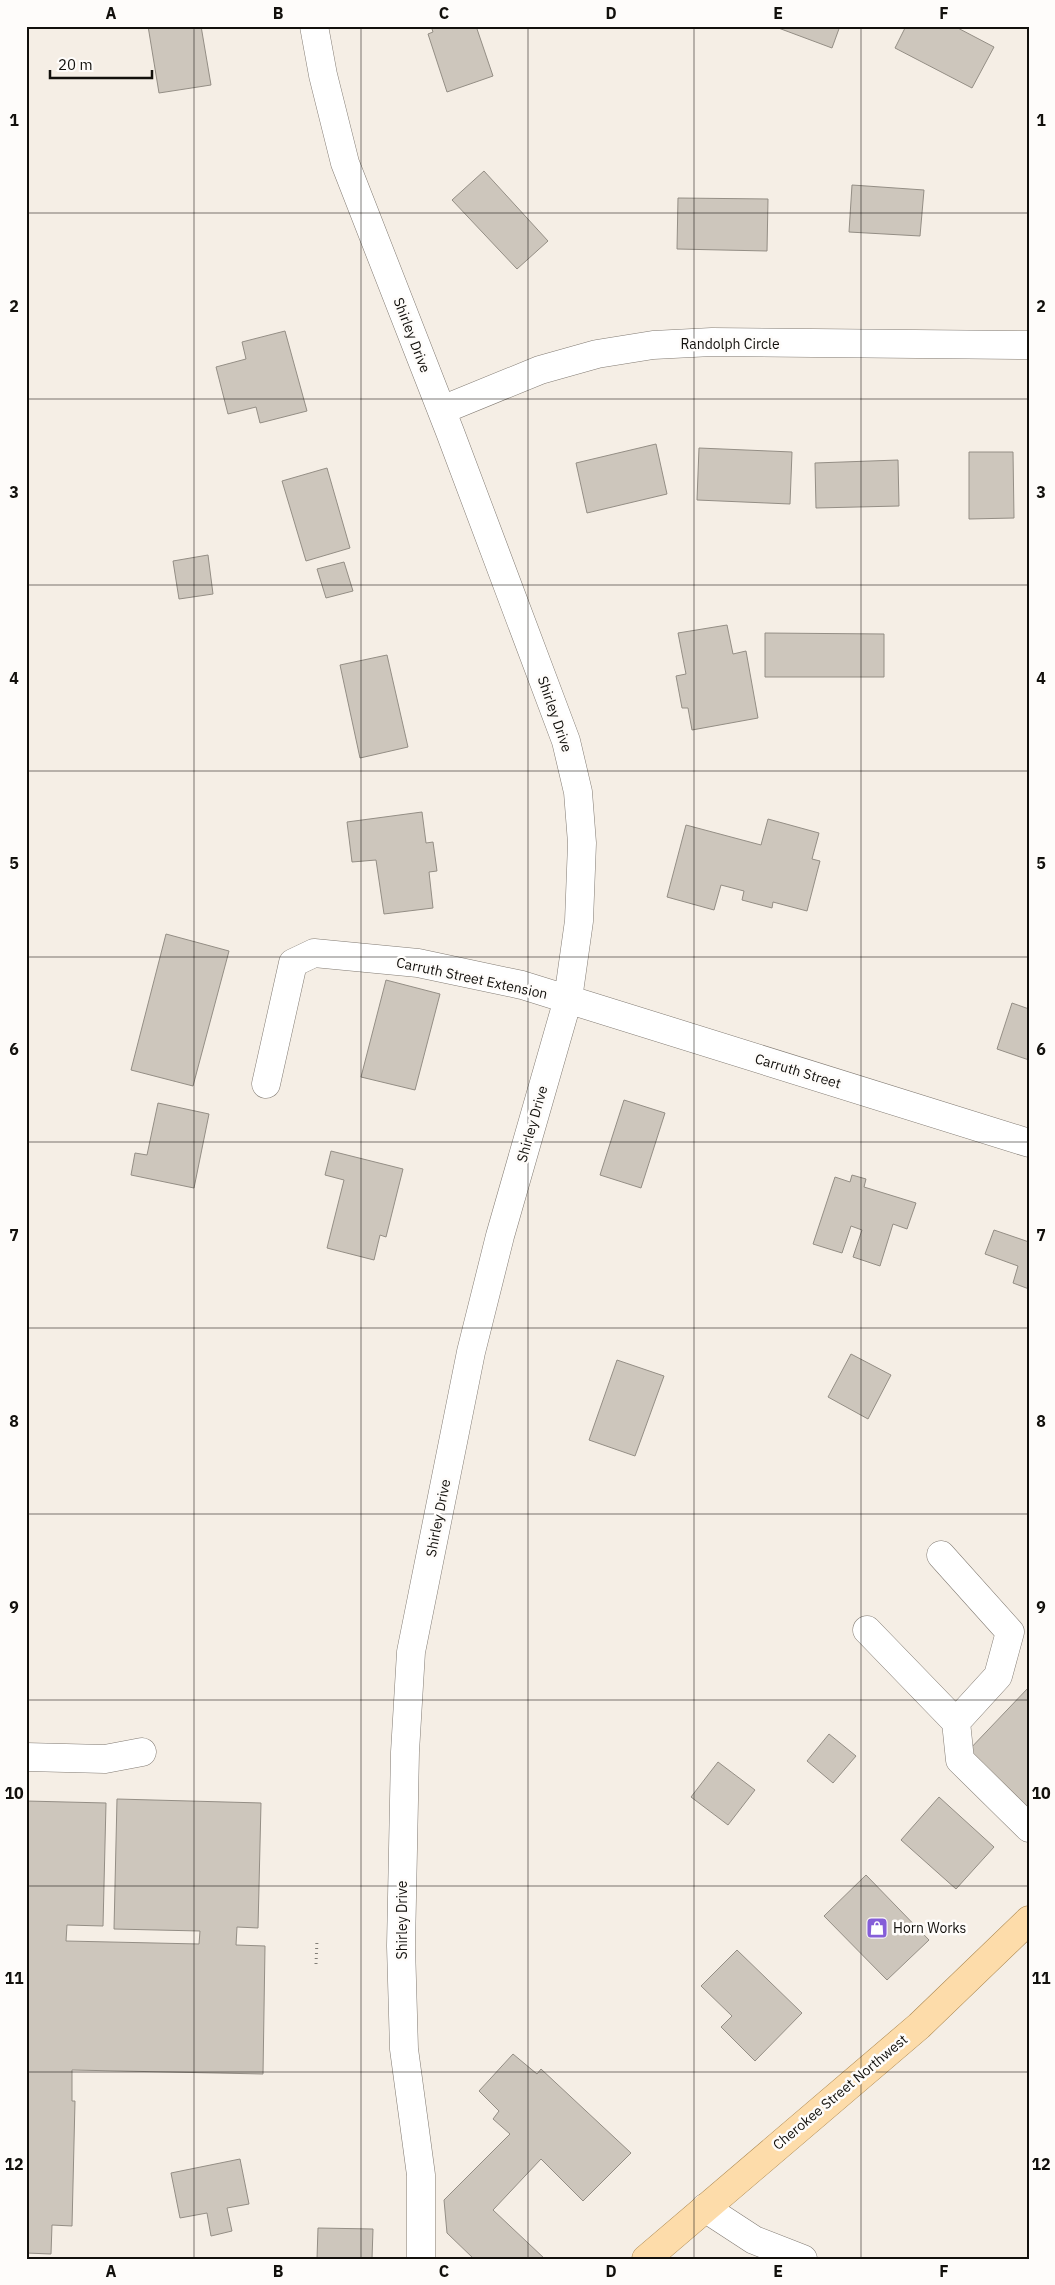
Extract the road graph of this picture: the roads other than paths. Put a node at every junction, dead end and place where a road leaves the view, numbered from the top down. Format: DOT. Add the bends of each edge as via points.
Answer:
graph roads {
  1 [pos="314,26"];
  2 [pos="1029,345"];
  3 [pos="442,410"];
  4 [pos="568,999"];
  5 [pos="266,1084"];
  6 [pos="1029,1143"];
  7 [pos="941,1555"];
  8 [pos="867,1630"];
  9 [pos="1019,1630"];
  10 [pos="956,1722"];
  11 [pos="142,1752"];
  12 [pos="26,1757"];
  13 [pos="1029,1828"];
  14 [pos="1029,1920"];
  15 [pos="705,2208"];
  16 [pos="421,2259"];
  17 [pos="646,2259"];
  18 [pos="803,2259"];
  1 -- 3 [label="street, Shirley Drive" via="345,163"];
  2 -- 3 [label="street, Randolph Circle" via="712,342 653,345 597,354 540,370"];
  3 -- 4 [label="street, Shirley Drive" via="566,741 578,792 582,843 579,921"];
  4 -- 5 [label="street, Carruth Street Extension" via="522,985 418,963 314,953 293,963"];
  4 -- 6 [label="street, Carruth Street"];
  4 -- 16 [label="street, Shirley Drive" via="500,1236 402,1652 398,1753 404,2049 420,2175"];
  7 -- 9 [label="street"];
  8 -- 10 [label="street"];
  9 -- 10 [label="street" via="998,1676"];
  10 -- 13 [label="street" via="960,1760"];
  11 -- 12 [label="street" via="105,1759"];
  14 -- 15 [label="main road, Cherokee Street Northwest" via="919,2026"];
  15 -- 17 [label="main road, Cherokee Street Northwest"];
  15 -- 18 [label="street" via="754,2240"];
}
